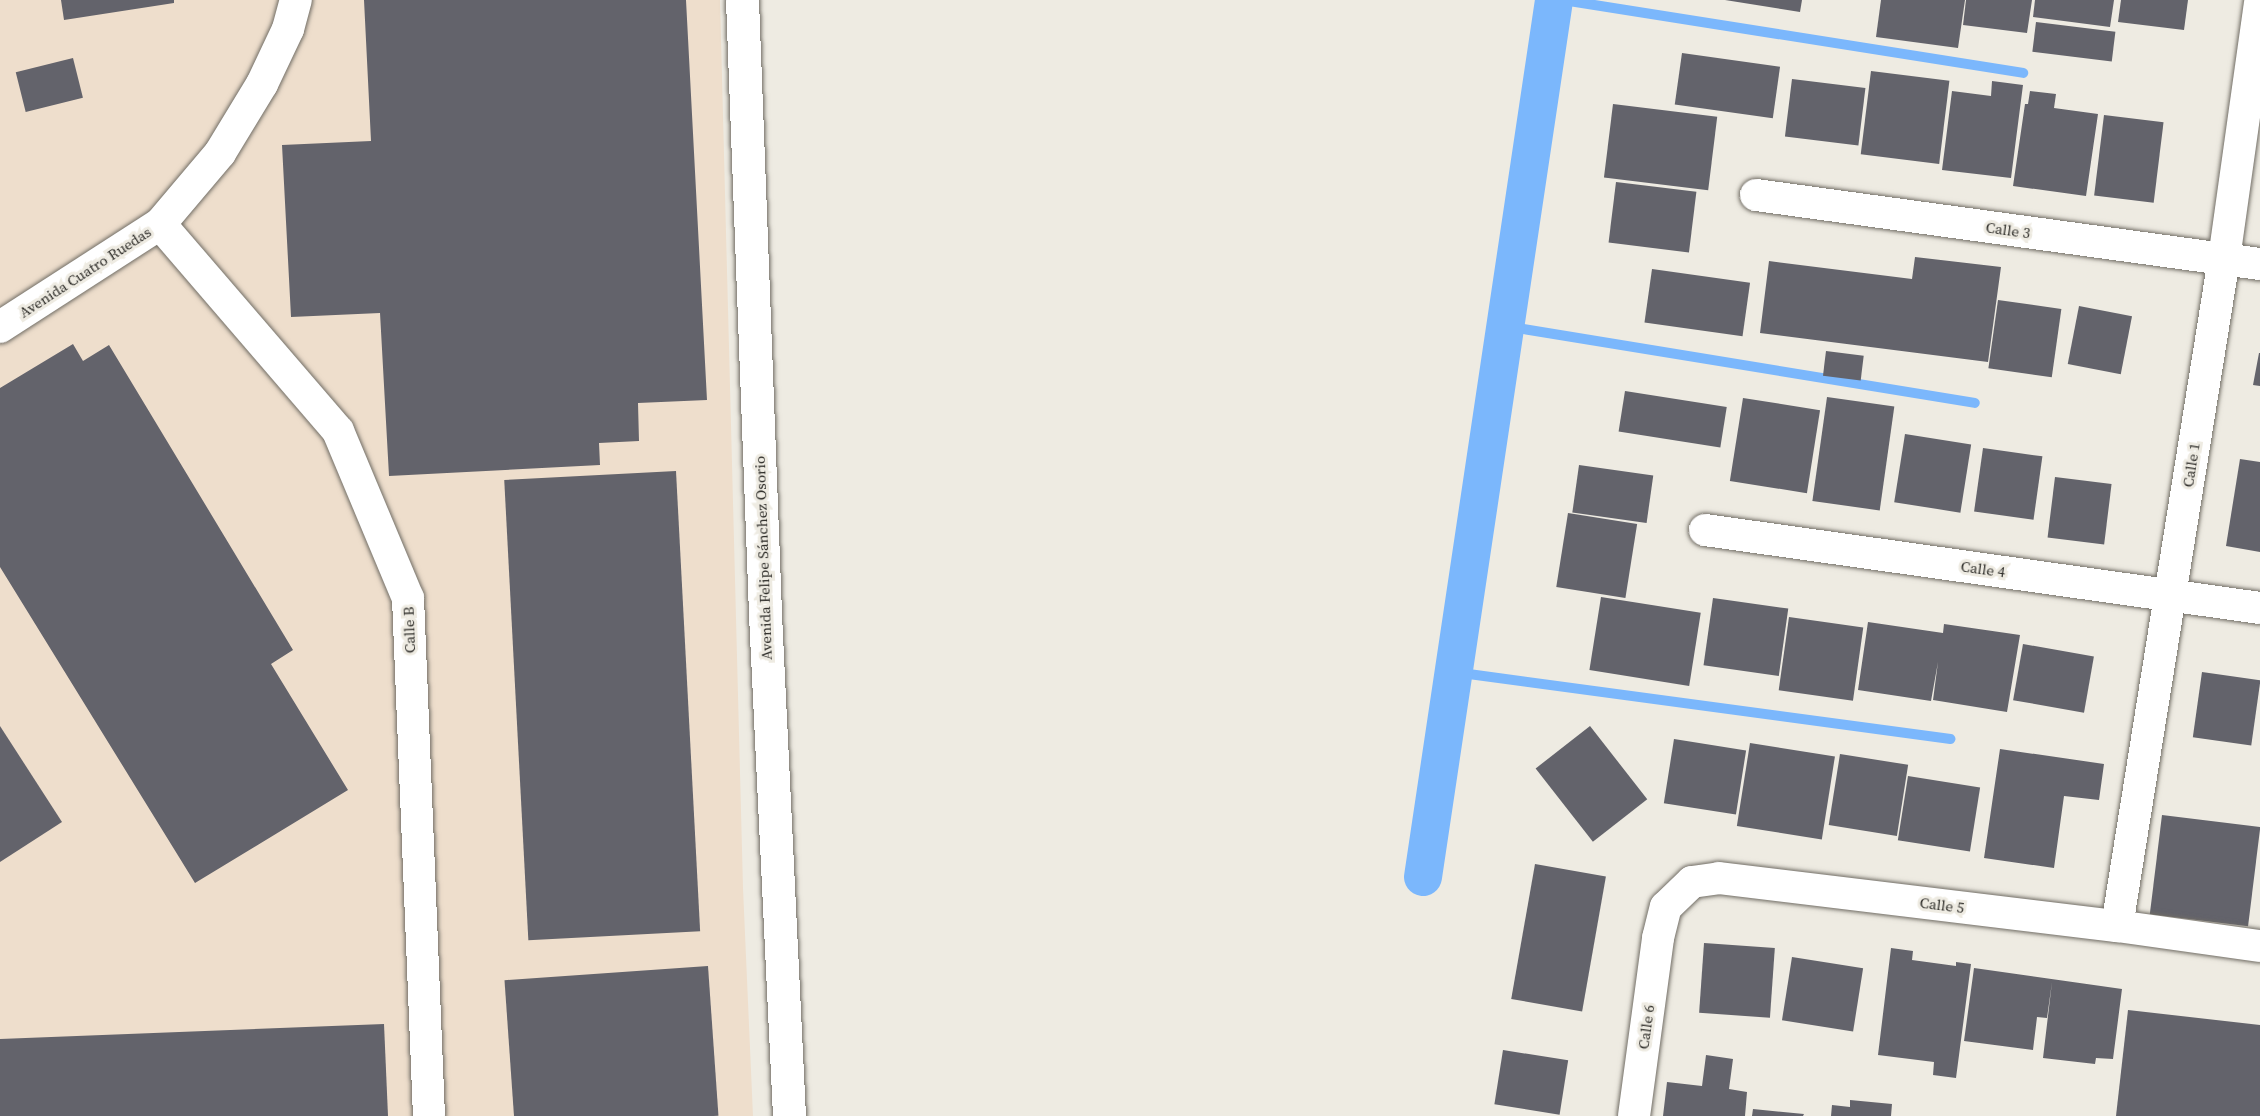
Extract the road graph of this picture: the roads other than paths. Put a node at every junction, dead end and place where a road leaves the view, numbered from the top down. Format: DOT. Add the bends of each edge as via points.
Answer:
graph roads {
  1 [pos="296,0"];
  2 [pos="742,0"];
  3 [pos="2260,3"];
  4 [pos="1756,195"];
  5 [pos="160,224"];
  6 [pos="2224,259"];
  7 [pos="2260,264"];
  8 [pos="0,327"];
  9 [pos="1705,530"];
  10 [pos="2171,595"];
  11 [pos="2260,608"];
  12 [pos="2117,926"];
  13 [pos="1659,938"];
  14 [pos="2260,946"];
  15 [pos="429,1116"];
  16 [pos="789,1116"];
  17 [pos="1634,1116"];
  1 -- 5 [label="street, Avenida Cuatro Ruedas" via="288,29 262,84 220,153"];
  2 -- 16 [label="street, Avenida Felipe Sánchez Osorio" via="765,626"];
  3 -- 6 [label="street, Calle 1"];
  4 -- 6 [label="street, Calle 3"];
  5 -- 8 [label="street, Avenida Cuatro Ruedas"];
  5 -- 15 [label="street, Calle B" via="338,431 408,598"];
  6 -- 7 [label="street, Calle 3"];
  6 -- 10 [label="street, Calle 1"];
  9 -- 10 [label="street, Calle 4"];
  10 -- 11 [label="street, Calle 4"];
  10 -- 12 [label="street, Calle 1"];
  12 -- 13 [label="street, Calle 5" via="1719,878 1692,882 1666,907"];
  12 -- 14 [label="street, Calle 5"];
  13 -- 17 [label="street, Calle 6"];
}
